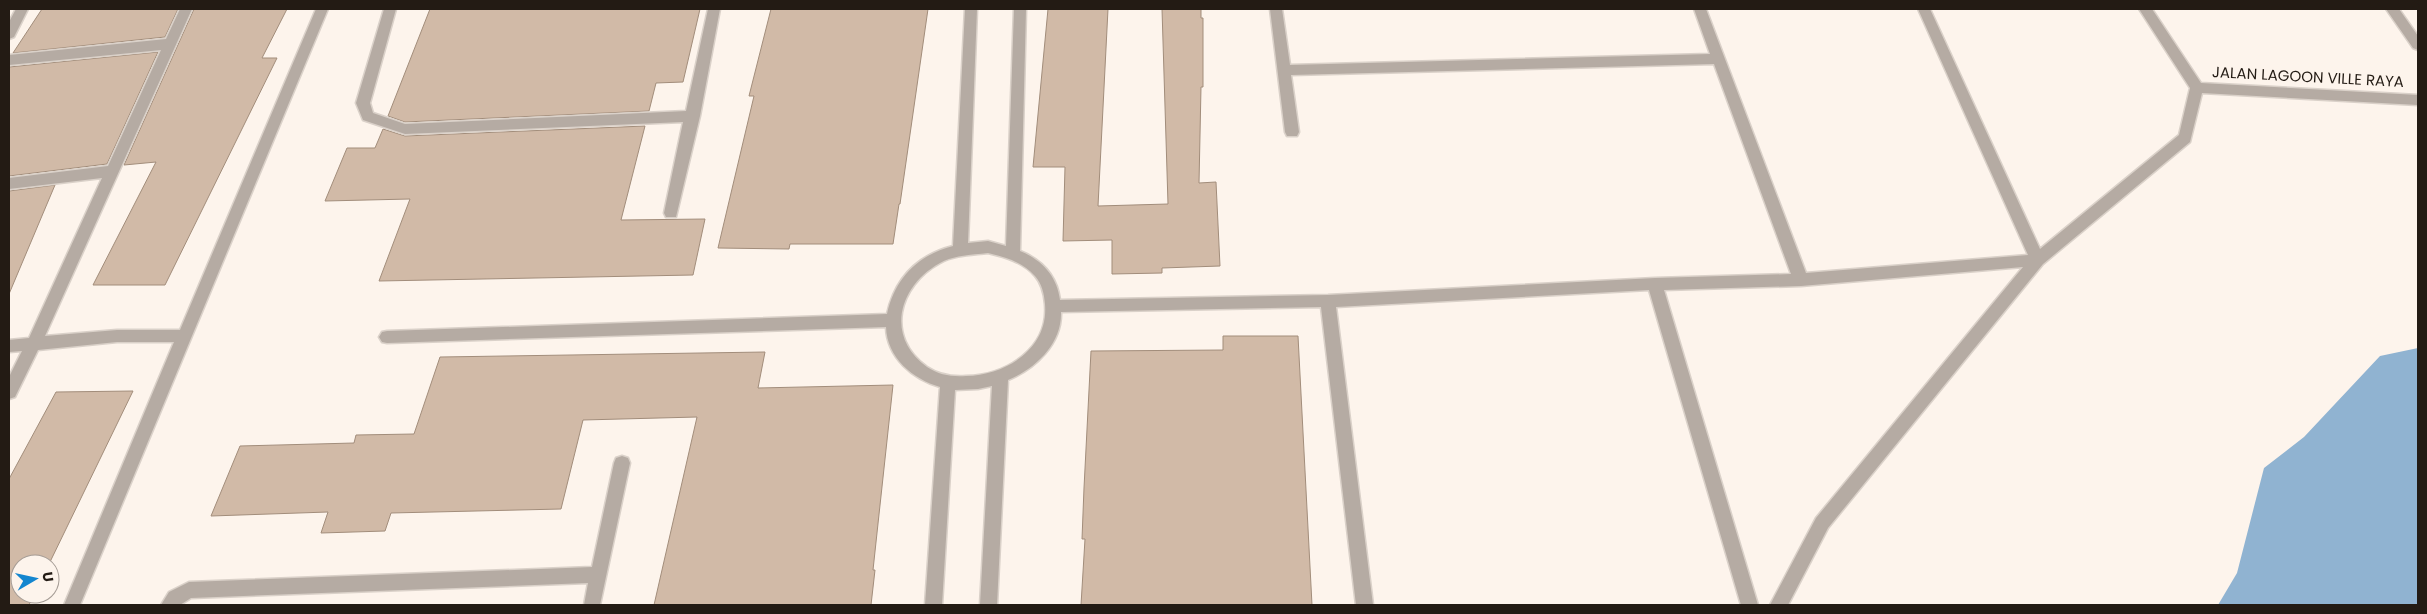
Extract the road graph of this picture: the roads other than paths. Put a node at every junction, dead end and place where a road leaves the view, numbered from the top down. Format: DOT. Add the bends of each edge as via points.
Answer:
graph roads {
  1 [pos="22,9"];
  2 [pos="186,9"];
  3 [pos="322,9"];
  4 [pos="390,9"];
  5 [pos="714,9"];
  6 [pos="971,9"];
  7 [pos="1020,9"];
  8 [pos="1276,9"];
  9 [pos="1700,9"];
  10 [pos="1924,9"];
  11 [pos="2145,9"];
  12 [pos="2392,9"];
  13 [pos="9,34"];
  14 [pos="168,44"];
  15 [pos="2418,45"];
  16 [pos="1717,59"];
  17 [pos="9,60"];
  18 [pos="1285,70"];
  19 [pos="2196,88"];
  20 [pos="2418,100"];
  21 [pos="693,116"];
  22 [pos="1292,132"];
  23 [pos="111,171"];
  24 [pos="9,183"];
  25 [pos="671,213"];
  26 [pos="960,249"];
  27 [pos="1013,253"];
  28 [pos="2038,260"];
  29 [pos="1801,280"];
  30 [pos="1655,284"];
  31 [pos="1328,301"];
  32 [pos="1055,306"];
  33 [pos="892,320"];
  34 [pos="185,336"];
  35 [pos="387,337"];
  36 [pos="34,343"];
  37 [pos="9,346"];
  38 [pos="1000,378"];
  39 [pos="948,383"];
  40 [pos="9,392"];
  41 [pos="622,463"];
  42 [pos="598,575"];
  43 [pos="72,605"];
  44 [pos="170,605"];
  45 [pos="592,605"];
  46 [pos="932,605"];
  47 [pos="989,605"];
  48 [pos="1365,605"];
  49 [pos="1750,605"];
  50 [pos="1779,605"];
  1 -- 13 [label="street"];
  2 -- 14 [label="street"];
  3 -- 34 [label="street"];
  4 -- 21 [label="street" via="363,102 368,116 384,123 405,129"];
  5 -- 21 [label="street"];
  6 -- 26 [label="street"];
  7 -- 27 [label="street"];
  8 -- 18 [label="street"];
  9 -- 16 [label="street"];
  10 -- 28 [label="street"];
  11 -- 19 [label="street"];
  12 -- 15 [label="street"];
  14 -- 17 [label="street"];
  14 -- 23 [label="street"];
  16 -- 18 [label="street"];
  16 -- 29 [label="street"];
  18 -- 22 [label="street"];
  19 -- 20 [label="street, JALAN LAGOON VILLE RAYA"];
  19 -- 28 [label="street" via="2185,138"];
  21 -- 25 [label="street"];
  23 -- 24 [label="street"];
  23 -- 36 [label="street"];
  26 -- 27 [label="street" via="988,248"];
  26 -- 33 [label="street" via="934,259 913,275 898,296"];
  27 -- 32 [label="street" via="1035,266 1049,284"];
  28 -- 29 [label="street"];
  28 -- 50 [label="street" via="1822,523"];
  29 -- 30 [label="street"];
  30 -- 31 [label="street"];
  30 -- 49 [label="street"];
  31 -- 32 [label="street"];
  31 -- 48 [label="street"];
  32 -- 38 [label="street" via="1052,328 1041,349 1023,366"];
  33 -- 35 [label="street"];
  33 -- 39 [label="street" via="896,341 906,360 925,374"];
  34 -- 36 [label="street" via="117,336"];
  34 -- 43 [label="street"];
  36 -- 37 [label="street"];
  36 -- 40 [label="street"];
  38 -- 39 [label="street" via="974,384"];
  38 -- 47 [label="street"];
  39 -- 46 [label="street"];
  41 -- 42 [label="street"];
  42 -- 44 [label="street" via="189,590"];
  42 -- 45 [label="street"];
}
